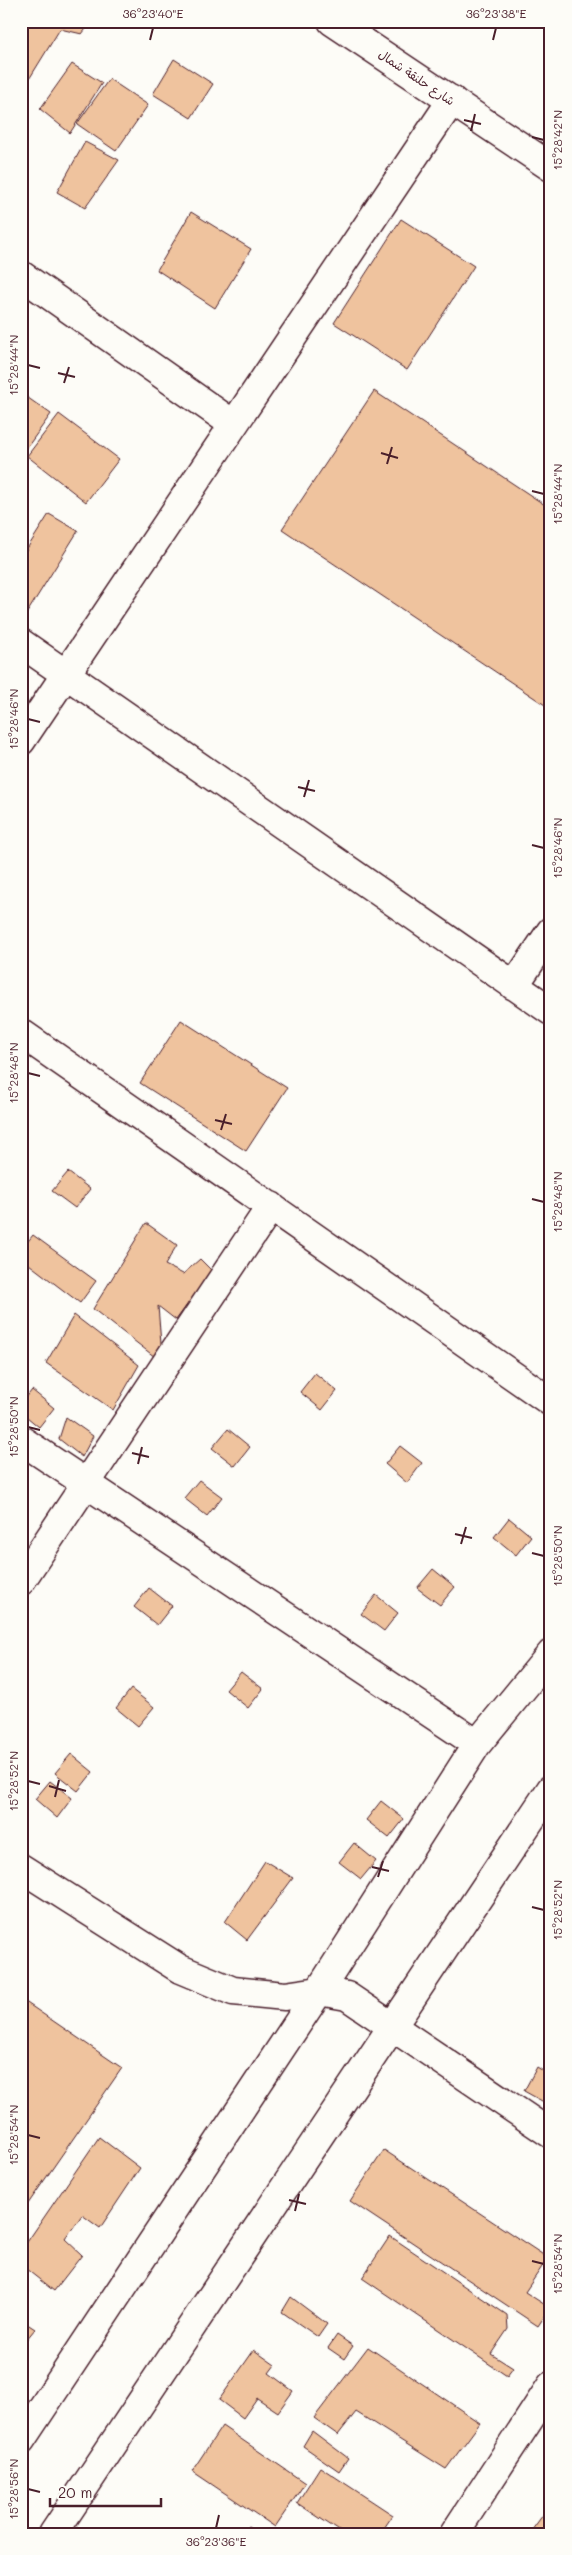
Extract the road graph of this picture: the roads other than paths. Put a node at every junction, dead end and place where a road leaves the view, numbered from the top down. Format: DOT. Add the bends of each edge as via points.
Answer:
graph roads {
  1 [pos="332,21"];
  2 [pos="452,100"];
  3 [pos="551,167"];
  4 [pos="21,275"];
  5 [pos="233,424"];
  6 [pos="21,643"];
  7 [pos="67,675"];
  8 [pos="21,741"];
  9 [pos="551,931"];
  10 [pos="514,986"];
  11 [pos="551,1011"];
  12 [pos="21,1033"];
  13 [pos="271,1206"];
  14 [pos="551,1402"];
  15 [pos="21,1440"];
  16 [pos="86,1484"];
  17 [pos="21,1581"];
  18 [pos="551,1654"];
  19 [pos="476,1744"];
  20 [pos="551,1789"];
  21 [pos="21,1868"];
  22 [pos="319,1990"];
  23 [pos="393,2025"];
  24 [pos="551,2134"];
  25 [pos="551,2386"];
  26 [pos="21,2440"];
  27 [pos="53,2534"];
  28 [pos="454,2534"];
  1 -- 2 [label="street, شارع حلنقة شمال"];
  2 -- 3 [label="street, شارع حلنقة شمال"];
  2 -- 5 [label="street"];
  4 -- 5 [label="street"];
  5 -- 7 [label="street"];
  6 -- 7 [label="street"];
  7 -- 8 [label="street"];
  7 -- 10 [label="street"];
  9 -- 10 [label="street"];
  10 -- 11 [label="street"];
  12 -- 13 [label="street"];
  13 -- 14 [label="street"];
  13 -- 16 [label="street"];
  15 -- 16 [label="street"];
  16 -- 17 [label="street"];
  16 -- 19 [label="street"];
  18 -- 19 [label="street"];
  19 -- 22 [label="street"];
  20 -- 23 [label="street"];
  21 -- 22 [label="street" via="180,1969 233,1991 285,1996"];
  22 -- 23 [label="street" via="347,1996"];
  22 -- 26 [label="street"];
  23 -- 24 [label="street"];
  23 -- 27 [label="street"];
  25 -- 28 [label="street"];
}
